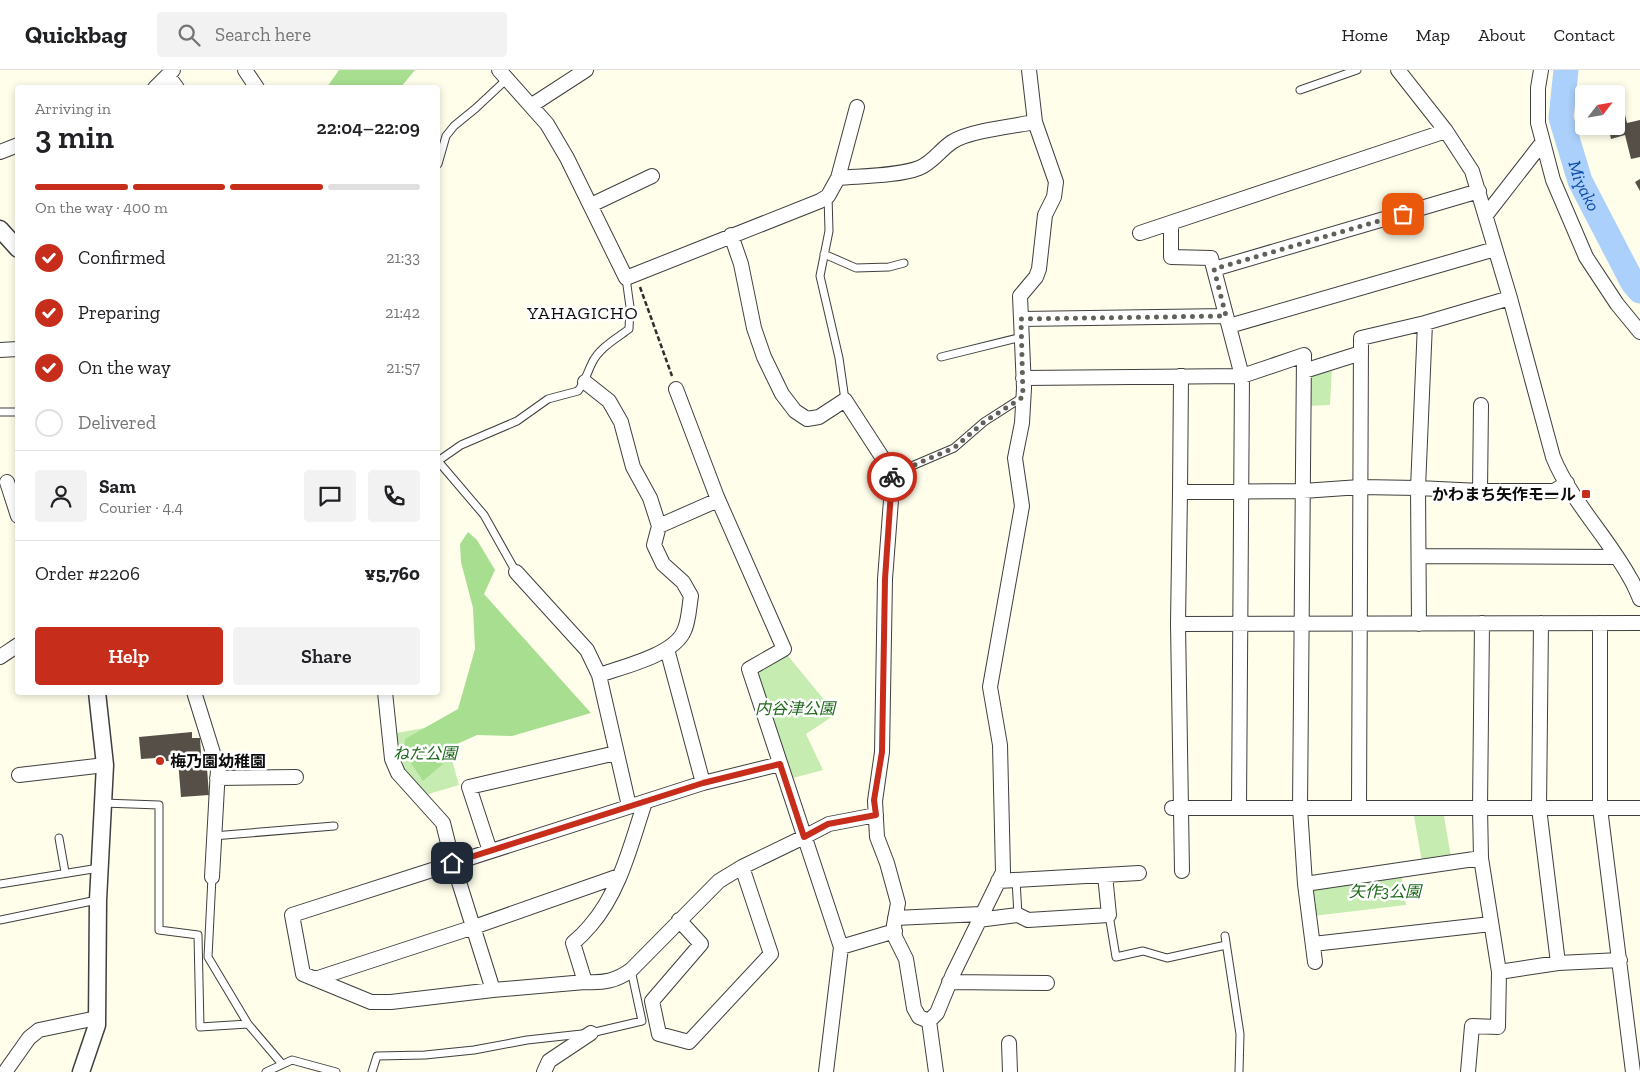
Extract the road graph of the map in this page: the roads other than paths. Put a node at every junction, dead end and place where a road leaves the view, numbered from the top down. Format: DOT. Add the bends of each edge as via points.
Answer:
graph roads {
  1 [pos="245,70"];
  2 [pos="586,70"];
  3 [pos="1029,70"];
  4 [pos="1357,70"];
  5 [pos="1398,70"];
  6 [pos="1541,70"];
  7 [pos="170,73"];
  8 [pos="503,74"];
  9 [pos="158,85"];
  10 [pos="176,85"];
  11 [pos="256,85"];
  12 [pos="1300,90"];
  13 [pos="532,106"];
  14 [pos="857,107"];
  15 [pos="1035,122"];
  16 [pos="1446,131"];
  17 [pos="1542,143"];
  18 [pos="15,146"];
  19 [pos="0,152"];
  20 [pos="440,157"];
  21 [pos="652,176"];
  22 [pos="838,178"];
  23 [pos="1479,191"];
  24 [pos="828,196"];
  25 [pos="592,205"];
  26 [pos="1486,215"];
  27 [pos="1171,223"];
  28 [pos="0,229"];
  29 [pos="1140,233"];
  30 [pos="731,235"];
  31 [pos="15,246"];
  32 [pos="1495,249"];
  33 [pos="824,254"];
  34 [pos="904,263"];
  35 [pos="1214,269"];
  36 [pos="631,276"];
  37 [pos="1510,298"];
  38 [pos="1021,319"];
  39 [pos="1228,321"];
  40 [pos="1425,323"];
  41 [pos="1640,332"];
  42 [pos="1022,337"];
  43 [pos="15,349"];
  44 [pos="0,350"];
  45 [pos="1361,353"];
  46 [pos="941,357"];
  47 [pos="1304,371"];
  48 [pos="1180,376"];
  49 [pos="1242,376"];
  50 [pos="1023,378"];
  51 [pos="585,382"];
  52 [pos="676,389"];
  53 [pos="1023,397"];
  54 [pos="845,400"];
  55 [pos="1481,405"];
  56 [pos="0,412"];
  57 [pos="15,412"];
  58 [pos="440,460"];
  59 [pos="440,463"];
  60 [pos="893,474"];
  61 [pos="8,482"];
  62 [pos="1567,483"];
  63 [pos="1360,488"];
  64 [pos="1418,488"];
  65 [pos="1242,491"];
  66 [pos="1303,491"];
  67 [pos="1480,491"];
  68 [pos="1180,492"];
  69 [pos="718,500"];
  70 [pos="15,506"];
  71 [pos="659,526"];
  72 [pos="1419,556"];
  73 [pos="1616,557"];
  74 [pos="516,572"];
  75 [pos="1640,599"];
  76 [pos="1482,623"];
  77 [pos="1541,623"];
  78 [pos="1600,623"];
  79 [pos="1640,623"];
  80 [pos="1178,624"];
  81 [pos="1240,624"];
  82 [pos="1302,624"];
  83 [pos="1360,624"];
  84 [pos="1419,624"];
  85 [pos="15,647"];
  86 [pos="667,649"];
  87 [pos="0,657"];
  88 [pos="599,675"];
  89 [pos="97,695"];
  90 [pos="195,695"];
  91 [pos="385,695"];
  92 [pos="616,753"];
  93 [pos="780,764"];
  94 [pos="104,765"];
  95 [pos="19,774"];
  96 [pos="296,777"];
  97 [pos="218,778"];
  98 [pos="703,783"];
  99 [pos="645,802"];
  100 [pos="102,803"];
  101 [pos="629,806"];
  102 [pos="1176,808"];
  103 [pos="1239,808"];
  104 [pos="1300,808"];
  105 [pos="1359,808"];
  106 [pos="1480,808"];
  107 [pos="1539,808"];
  108 [pos="1600,808"];
  109 [pos="1640,808"];
  110 [pos="876,815"];
  111 [pos="334,826"];
  112 [pos="214,836"];
  113 [pos="804,837"];
  114 [pos="58,838"];
  115 [pos="490,851"];
  116 [pos="1481,858"];
  117 [pos="452,863"];
  118 [pos="742,867"];
  119 [pos="99,868"];
  120 [pos="1182,871"];
  121 [pos="65,872"];
  122 [pos="1139,873"];
  123 [pos="1105,875"];
  124 [pos="620,876"];
  125 [pos="212,877"];
  126 [pos="1016,880"];
  127 [pos="998,881"];
  128 [pos="0,884"];
  129 [pos="1305,884"];
  130 [pos="98,900"];
  131 [pos="1018,915"];
  132 [pos="1109,915"];
  133 [pos="979,917"];
  134 [pos="0,920"];
  135 [pos="679,920"];
  136 [pos="895,924"];
  137 [pos="1491,924"];
  138 [pos="474,927"];
  139 [pos="1225,936"];
  140 [pos="1313,944"];
  141 [pos="1226,945"];
  142 [pos="841,947"];
  143 [pos="1620,960"];
  144 [pos="1316,962"];
  145 [pos="1558,963"];
  146 [pos="631,970"];
  147 [pos="1499,972"];
  148 [pos="316,979"];
  149 [pos="585,982"];
  150 [pos="949,982"];
  151 [pos="1047,983"];
  152 [pos="493,990"];
  153 [pos="97,1018"];
  154 [pos="929,1021"];
  155 [pos="248,1024"];
  156 [pos="590,1033"];
  157 [pos="1009,1043"];
  158 [pos="282,1064"];
  159 [pos="5,1072"];
  160 [pos="82,1072"];
  161 [pos="266,1072"];
  162 [pos="336,1072"];
  163 [pos="372,1072"];
  164 [pos="544,1072"];
  165 [pos="826,1072"];
  166 [pos="936,1072"];
  167 [pos="1010,1072"];
  168 [pos="1239,1072"];
  169 [pos="1468,1072"];
  170 [pos="1633,1072"];
  1 -- 11 [label="street"];
  2 -- 13 [label="street"];
  3 -- 15 [label="street"];
  4 -- 12 [label="lane"];
  5 -- 16 [label="street"];
  6 -- 17 [label="street" via="1538,123"];
  7 -- 9 [label="street"];
  7 -- 10 [label="street"];
  8 -- 13 [label="street"];
  8 -- 20 [label="lane" via="476,108 446,136"];
  13 -- 25 [label="street" via="547,124"];
  14 -- 22 [label="street"];
  15 -- 22 [label="street" via="967,135 952,141 918,169"];
  15 -- 38 [label="street" via="1056,182 1054,197 1045,215 1039,269 1020,296"];
  16 -- 23 [label="street" via="1472,171"];
  16 -- 27 [label="street"];
  17 -- 26 [label="street"];
  17 -- 41 [label="street" via="1553,180 1586,256 1617,304"];
  18 -- 19 [label="street"];
  21 -- 25 [label="street"];
  22 -- 24 [label="street"];
  23 -- 26 [label="street"];
  23 -- 35 [label="street"];
  24 -- 30 [label="street"];
  24 -- 33 [label="lane" via="829,231"];
  25 -- 36 [label="street"];
  26 -- 32 [label="street"];
  27 -- 29 [label="street"];
  27 -- 35 [label="street" via="1171,257 1210,258"];
  28 -- 31 [label="street"];
  30 -- 36 [label="street"];
  30 -- 54 [label="street" via="754,328 782,394 795,411 807,419 819,417"];
  32 -- 37 [label="street"];
  32 -- 39 [label="street"];
  33 -- 34 [label="lane" via="856,268 889,268"];
  33 -- 54 [label="lane" via="820,276"];
  35 -- 39 [label="street"];
  36 -- 51 [label="lane" via="630,329 600,351"];
  37 -- 40 [label="street"];
  37 -- 62 [label="street" via="1553,457"];
  38 -- 39 [label="street"];
  38 -- 42 [label="street"];
  39 -- 49 [label="street"];
  40 -- 45 [label="street" via="1361,338"];
  40 -- 64 [label="street"];
  42 -- 46 [label="lane"];
  42 -- 50 [label="street"];
  43 -- 44 [label="street"];
  45 -- 47 [label="street"];
  45 -- 63 [label="street"];
  47 -- 49 [label="street" via="1304,356"];
  47 -- 66 [label="street"];
  48 -- 49 [label="street"];
  48 -- 50 [label="street"];
  48 -- 68 [label="street"];
  49 -- 65 [label="street"];
  50 -- 53 [label="street"];
  51 -- 58 [label="lane" via="578,391 548,399 517,421 461,445"];
  51 -- 71 [label="street" via="609,401 621,422 632,467 650,498"];
  52 -- 69 [label="street"];
  53 -- 60 [label="lane" via="984,422 954,448"];
  53 -- 127 [label="street" via="1015,458 1022,506 990,687 1000,744 1002,872"];
  54 -- 60 [label="street"];
  55 -- 67 [label="street"];
  56 -- 57 [label="lane"];
  59 -- 74 [label="lane" via="484,515"];
  60 -- 110 [label="street" via="885,579 882,752 874,800"];
  61 -- 70 [label="street"];
  62 -- 67 [label="street" via="1554,491"];
  62 -- 73 [label="street"];
  63 -- 64 [label="street"];
  63 -- 66 [label="street"];
  63 -- 83 [label="street"];
  64 -- 67 [label="street"];
  64 -- 72 [label="street"];
  65 -- 66 [label="street"];
  65 -- 68 [label="street"];
  65 -- 81 [label="street"];
  66 -- 82 [label="street"];
  68 -- 80 [label="street"];
  69 -- 71 [label="street"];
  69 -- 93 [label="street" via="784,650 749,669"];
  71 -- 86 [label="street" via="654,545 663,564 683,582 691,596 684,632"];
  72 -- 73 [label="street"];
  72 -- 84 [label="street"];
  73 -- 75 [label="street"];
  74 -- 88 [label="street" via="586,650"];
  76 -- 77 [label="street"];
  76 -- 84 [label="street"];
  76 -- 106 [label="street"];
  77 -- 78 [label="street"];
  77 -- 107 [label="street"];
  78 -- 79 [label="street"];
  78 -- 108 [label="street"];
  80 -- 81 [label="street"];
  80 -- 102 [label="street"];
  81 -- 82 [label="street"];
  81 -- 103 [label="street"];
  82 -- 83 [label="street"];
  82 -- 104 [label="street"];
  83 -- 84 [label="street"];
  83 -- 105 [label="street"];
  85 -- 87 [label="street"];
  86 -- 88 [label="street"];
  86 -- 98 [label="street"];
  88 -- 92 [label="street"];
  89 -- 94 [label="street"];
  90 -- 97 [label="street"];
  91 -- 117 [label="street" via="392,759 398,773 442,823"];
  92 -- 101 [label="street"];
  92 -- 115 [label="street" via="469,787"];
  93 -- 98 [label="street"];
  93 -- 113 [label="street"];
  94 -- 95 [label="street"];
  94 -- 100 [label="street"];
  96 -- 97 [label="street"];
  97 -- 112 [label="street"];
  98 -- 99 [label="street"];
  99 -- 101 [label="street"];
  99 -- 124 [label="street"];
  100 -- 119 [label="street"];
  100 -- 155 [label="lane" via="159,804 159,930 198,935 200,1027"];
  101 -- 115 [label="street"];
  102 -- 103 [label="street"];
  102 -- 120 [label="street"];
  103 -- 104 [label="street"];
  104 -- 105 [label="street"];
  104 -- 129 [label="street"];
  105 -- 106 [label="street"];
  106 -- 107 [label="street"];
  106 -- 116 [label="street"];
  107 -- 108 [label="street"];
  107 -- 145 [label="street"];
  108 -- 109 [label="street"];
  108 -- 143 [label="street"];
  110 -- 113 [label="street" via="828,824"];
  110 -- 136 [label="street" via="878,837 898,903"];
  111 -- 112 [label="lane"];
  112 -- 125 [label="street"];
  113 -- 118 [label="street"];
  113 -- 142 [label="street"];
  114 -- 121 [label="lane"];
  115 -- 117 [label="street"];
  116 -- 129 [label="street"];
  116 -- 137 [label="street"];
  117 -- 138 [label="street"];
  117 -- 148 [label="street" via="292,915 303,974"];
  118 -- 135 [label="street" via="719,881"];
  118 -- 135 [label="street" via="771,954 689,1042 659,1034 652,1001 701,944"];
  119 -- 121 [label="lane"];
  119 -- 130 [label="street"];
  121 -- 128 [label="lane"];
  122 -- 123 [label="street"];
  123 -- 126 [label="street"];
  123 -- 132 [label="street"];
  124 -- 138 [label="street"];
  124 -- 149 [label="street" via="591,925 573,943"];
  125 -- 155 [label="lane" via="208,957"];
  126 -- 127 [label="street"];
  126 -- 131 [label="lane"];
  127 -- 133 [label="street"];
  129 -- 140 [label="street"];
  130 -- 134 [label="lane"];
  130 -- 153 [label="street"];
  131 -- 132 [label="street" via="1028,920"];
  131 -- 133 [label="street"];
  132 -- 141 [label="lane" via="1116,957 1143,952 1167,958"];
  133 -- 136 [label="street"];
  133 -- 150 [label="street"];
  135 -- 146 [label="street"];
  136 -- 142 [label="street"];
  136 -- 154 [label="street" via="895,937 906,959 914,1008 919,1017"];
  137 -- 140 [label="street"];
  137 -- 147 [label="street"];
  138 -- 148 [label="street"];
  138 -- 152 [label="street"];
  139 -- 141 [label="lane"];
  140 -- 144 [label="street"];
  141 -- 168 [label="lane" via="1240,1034"];
  142 -- 165 [label="street"];
  143 -- 145 [label="street"];
  143 -- 170 [label="street"];
  145 -- 147 [label="street"];
  146 -- 149 [label="street" via="620,978"];
  146 -- 156 [label="lane" via="642,1021"];
  147 -- 169 [label="street" via="1498,1027 1472,1026"];
  148 -- 152 [label="street" via="371,1002"];
  149 -- 152 [label="street"];
  150 -- 151 [label="street"];
  150 -- 154 [label="street" via="937,1013"];
  153 -- 159 [label="street" via="39,1030 29,1038"];
  153 -- 160 [label="street"];
  154 -- 166 [label="street"];
  155 -- 158 [label="lane"];
  156 -- 163 [label="lane" via="474,1050 377,1056"];
  156 -- 164 [label="street" via="549,1061"];
  157 -- 167 [label="street"];
  158 -- 161 [label="lane"];
  158 -- 162 [label="lane" via="292,1060"];
}
